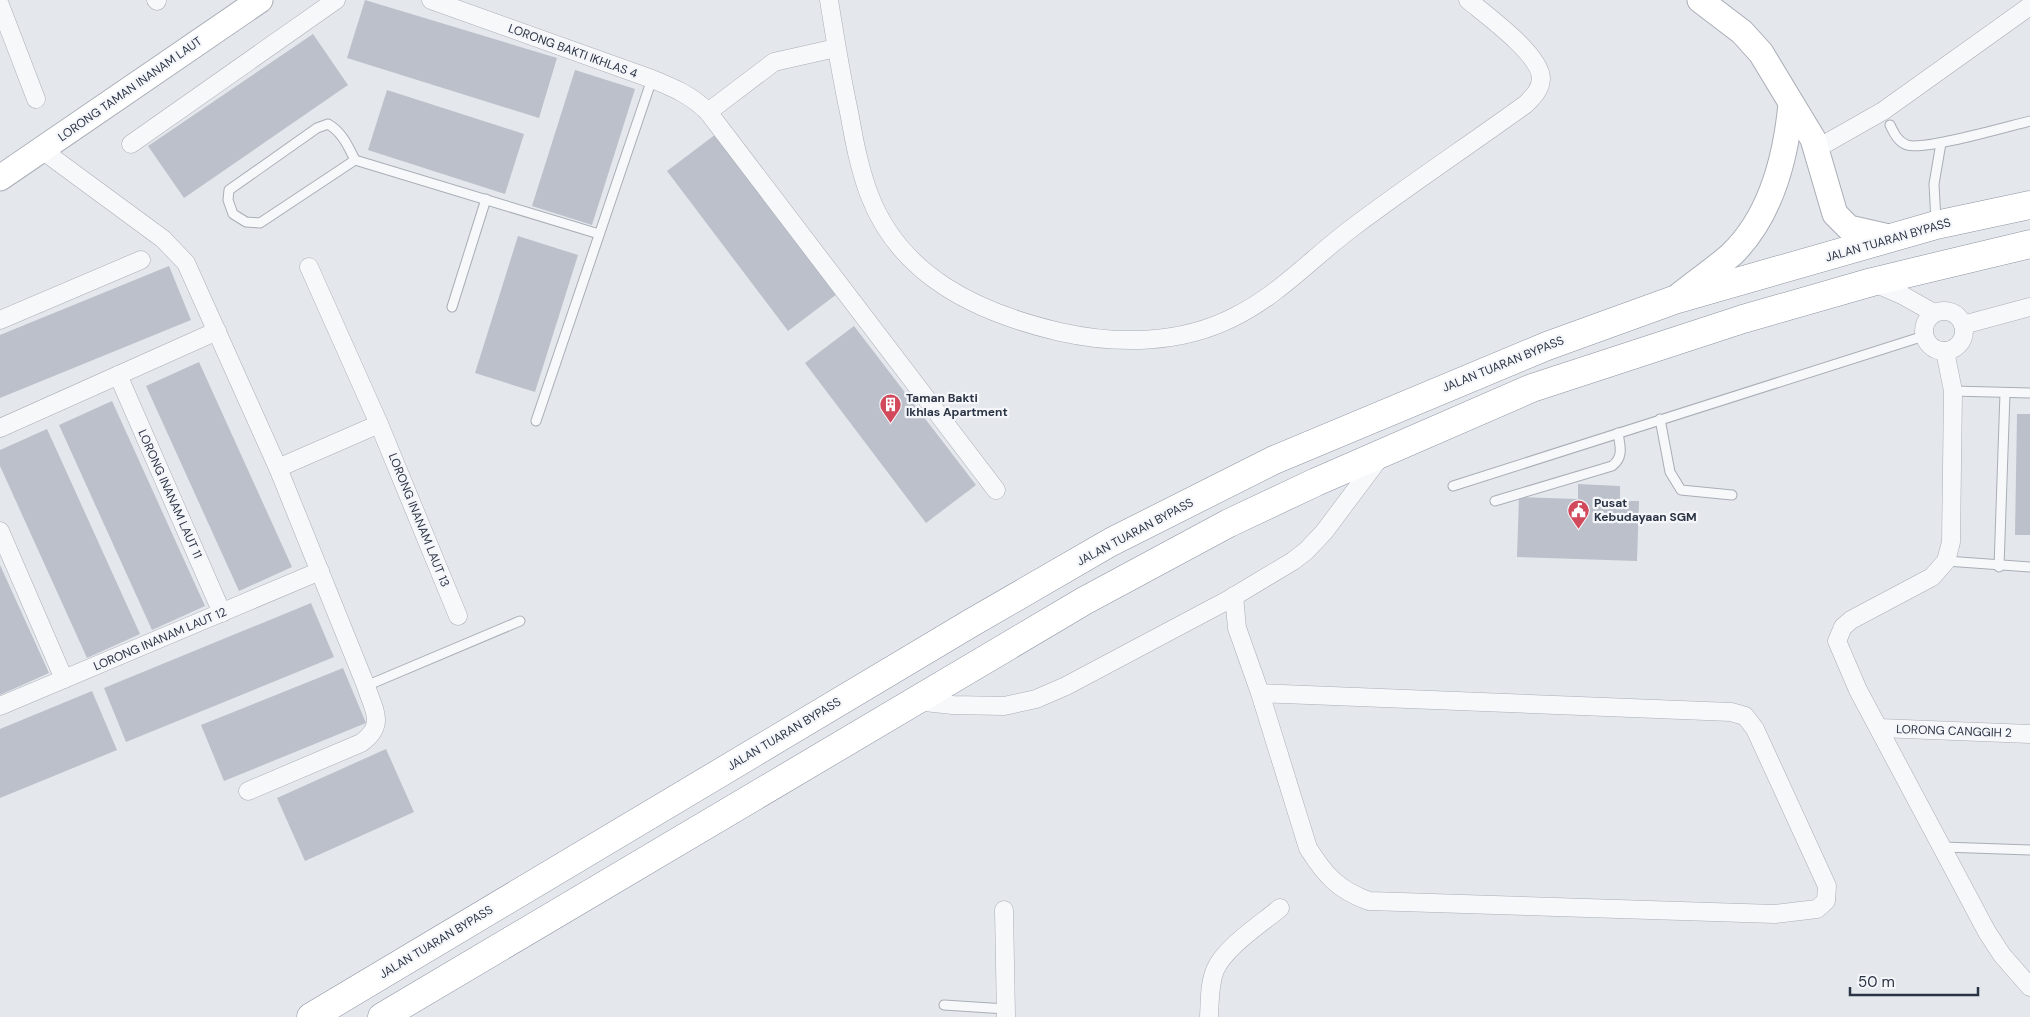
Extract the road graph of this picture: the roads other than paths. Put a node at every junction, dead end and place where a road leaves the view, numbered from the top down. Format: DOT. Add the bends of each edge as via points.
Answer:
graph roads {
  1 [pos="260,0"];
  2 [pos="336,0"];
  3 [pos="431,0"];
  4 [pos="829,0"];
  5 [pos="1468,0"];
  6 [pos="1700,0"];
  7 [pos="0,4"];
  8 [pos="2030,6"];
  9 [pos="836,48"];
  10 [pos="652,79"];
  11 [pos="36,99"];
  12 [pos="1791,104"];
  13 [pos="708,112"];
  14 [pos="2030,120"];
  15 [pos="1890,125"];
  16 [pos="1941,143"];
  17 [pos="131,144"];
  18 [pos="1816,149"];
  19 [pos="42,150"];
  20 [pos="355,160"];
  21 [pos="0,178"];
  22 [pos="486,199"];
  23 [pos="2030,205"];
  24 [pos="1936,225"];
  25 [pos="599,234"];
  26 [pos="1893,238"];
  27 [pos="2030,244"];
  28 [pos="142,260"];
  29 [pos="310,267"];
  30 [pos="1872,282"];
  31 [pos="1674,300"];
  32 [pos="452,307"];
  33 [pos="2030,307"];
  34 [pos="1934,313"];
  35 [pos="0,320"];
  36 [pos="1963,325"];
  37 [pos="217,331"];
  38 [pos="1924,336"];
  39 [pos="1945,351"];
  40 [pos="118,375"];
  41 [pos="1953,391"];
  42 [pos="2005,393"];
  43 [pos="2030,394"];
  44 [pos="1660,419"];
  45 [pos="536,421"];
  46 [pos="379,424"];
  47 [pos="0,428"];
  48 [pos="1618,433"];
  49 [pos="1386,450"];
  50 [pos="278,468"];
  51 [pos="1453,486"];
  52 [pos="996,490"];
  53 [pos="1732,495"];
  54 [pos="1495,501"];
  55 [pos="0,531"];
  56 [pos="1946,561"];
  57 [pos="1999,566"];
  58 [pos="2030,567"];
  59 [pos="320,571"];
  60 [pos="1234,596"];
  61 [pos="1214,607"];
  62 [pos="222,613"];
  63 [pos="458,616"];
  64 [pos="520,621"];
  65 [pos="1237,628"];
  66 [pos="64,679"];
  67 [pos="366,686"];
  68 [pos="1260,693"];
  69 [pos="914,701"];
  70 [pos="0,706"];
  71 [pos="1879,728"];
  72 [pos="2030,734"];
  73 [pos="248,791"];
  74 [pos="1943,847"];
  75 [pos="2030,850"];
  76 [pos="1280,908"];
  77 [pos="1004,910"];
  78 [pos="2030,987"];
  79 [pos="944,1005"];
  80 [pos="1006,1013"];
  81 [pos="310,1017"];
  82 [pos="382,1017"];
  83 [pos="1209,1017"];
  1 -- 19 [label="main road, LORONG TAMAN INANAM LAUT"];
  2 -- 17 [label="street"];
  3 -- 10 [label="street, LORONG BAKTI IKHLAS 4"];
  4 -- 9 [label="street"];
  5 -- 9 [label="street" via="1530,56 1538,68 1541,79 1526,104 1354,227 1263,300 1233,318 1197,331 1154,340 1117,341 1034,326 947,290 922,271 886,228 869,196 859,163"];
  6 -- 12 [label="main road" via="1742,32 1761,53"];
  7 -- 11 [label="street"];
  8 -- 18 [label="street" via="1882,111"];
  9 -- 13 [label="street" via="774,62"];
  10 -- 13 [label="street, LORONG BAKTI IKHLAS 4" via="683,91"];
  10 -- 25 [label="lane"];
  12 -- 18 [label="main road"];
  12 -- 31 [label="main road" via="1783,160 1764,208 1732,253"];
  13 -- 52 [label="street, LORONG BAKTI IKHLAS 4"];
  14 -- 16 [label="lane"];
  15 -- 16 [label="lane" via="1899,140 1909,146"];
  16 -- 24 [label="lane" via="1934,184"];
  18 -- 26 [label="main road" via="1835,214 1850,228"];
  19 -- 21 [label="main road, LORONG TAMAN INANAM LAUT"];
  19 -- 37 [label="street" via="176,250 193,276"];
  20 -- 20 [label="lane" via="335,128 328,124 317,128 229,190 228,200 233,214 246,222 260,222"];
  20 -- 22 [label="lane"];
  22 -- 25 [label="lane"];
  22 -- 32 [label="lane"];
  23 -- 24 [label="highway, JALAN TUARAN BYPASS"];
  24 -- 26 [label="highway, JALAN TUARAN BYPASS"];
  25 -- 45 [label="lane"];
  26 -- 31 [label="highway, JALAN TUARAN BYPASS"];
  27 -- 30 [label="highway"];
  28 -- 35 [label="street"];
  29 -- 46 [label="street, LORONG INANAM LAUT 13"];
  30 -- 34 [label="street"];
  30 -- 49 [label="highway" via="1743,319 1532,388"];
  31 -- 81 [label="highway, JALAN TUARAN BYPASS" via="1547,346 1283,456 1111,542"];
  33 -- 36 [label="street"];
  34 -- 36 [label="street" via="1951,312"];
  34 -- 38 [label="street" via="1925,323"];
  36 -- 39 [label="street" via="1960,342"];
  37 -- 40 [label="street"];
  37 -- 50 [label="street"];
  38 -- 39 [label="street" via="1932,347"];
  38 -- 44 [label="lane"];
  39 -- 41 [label="street"];
  40 -- 47 [label="street"];
  40 -- 62 [label="street, LORONG INANAM LAUT 11"];
  41 -- 42 [label="lane"];
  41 -- 56 [label="street" via="1951,542"];
  42 -- 43 [label="lane"];
  42 -- 57 [label="lane"];
  44 -- 48 [label="lane"];
  44 -- 53 [label="lane" via="1670,472 1681,490"];
  46 -- 50 [label="street"];
  46 -- 63 [label="street, LORONG INANAM LAUT 13"];
  48 -- 51 [label="lane"];
  48 -- 54 [label="lane" via="1621,454 1612,466"];
  49 -- 60 [label="street" via="1306,551"];
  49 -- 69 [label="highway" via="1229,523 1084,601"];
  50 -- 59 [label="street"];
  55 -- 66 [label="street"];
  56 -- 57 [label="lane"];
  56 -- 71 [label="street" via="1932,577 1851,620 1839,634 1840,652"];
  57 -- 58 [label="lane"];
  59 -- 62 [label="street, LORONG INANAM LAUT 12"];
  59 -- 67 [label="street"];
  60 -- 61 [label="street"];
  60 -- 65 [label="street"];
  61 -- 65 [label="street"];
  61 -- 69 [label="street" via="1036,699 1004,706"];
  62 -- 66 [label="street, LORONG INANAM LAUT 12"];
  64 -- 67 [label="lane"];
  65 -- 68 [label="street"];
  66 -- 70 [label="street, LORONG INANAM LAUT 12"];
  67 -- 73 [label="street" via="377,719 370,737"];
  68 -- 68 [label="street" via="1308,848 1320,866 1349,894 1369,901 1775,914 1816,909 1826,901 1827,886 1755,729 1745,716 1731,712"];
  69 -- 82 [label="highway"];
  71 -- 72 [label="street, LORONG CANGGIH 2"];
  71 -- 74 [label="street"];
  74 -- 75 [label="lane"];
  74 -- 78 [label="street" via="1987,932"];
  76 -- 83 [label="street" via="1228,952 1216,969 1210,988"];
  77 -- 80 [label="street"];
  79 -- 80 [label="lane"];
}
